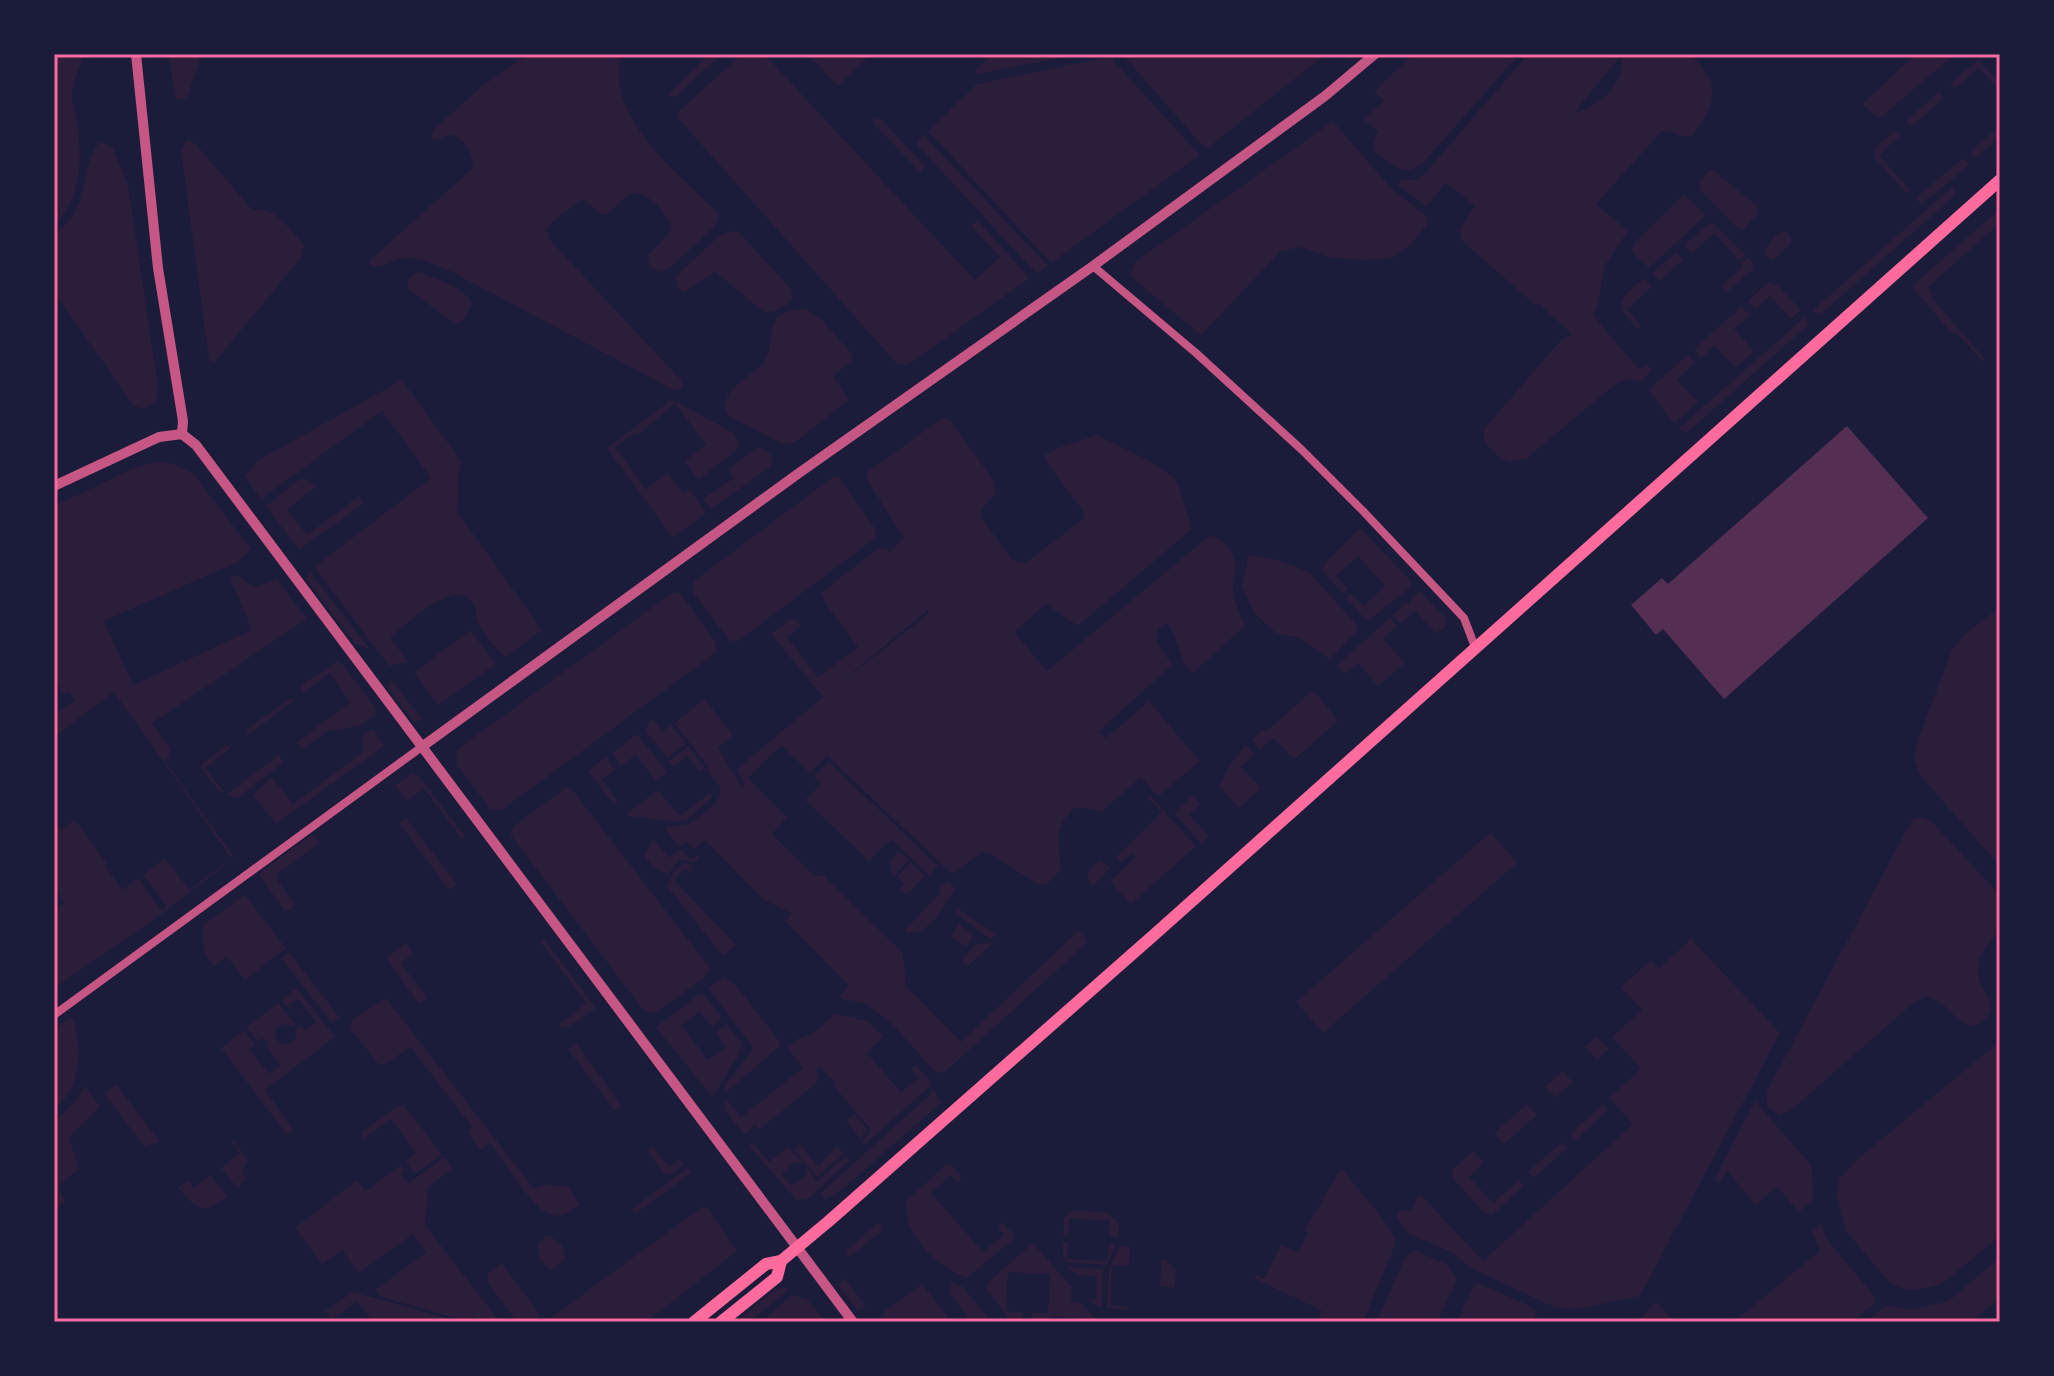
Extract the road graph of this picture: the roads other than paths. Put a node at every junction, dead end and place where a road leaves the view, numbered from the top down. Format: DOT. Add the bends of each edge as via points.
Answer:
graph roads {
  1 [pos="136,54"];
  2 [pos="1375,54"];
  3 [pos="2000,180"];
  4 [pos="1093,266"];
  5 [pos="182,434"];
  6 [pos="54,486"];
  7 [pos="1475,647"];
  8 [pos="423,746"];
  9 [pos="54,1015"];
  10 [pos="798,1248"];
  11 [pos="781,1261"];
  12 [pos="694,1322"];
  13 [pos="721,1322"];
  14 [pos="853,1322"];
  1 -- 5 [label="street"];
  2 -- 4 [label="street"];
  3 -- 7 [label="main road"];
  4 -- 7 [label="street" via="1313,460 1464,618"];
  4 -- 8 [label="street"];
  5 -- 6 [label="street" via="159,437"];
  5 -- 8 [label="street" via="196,445"];
  7 -- 10 [label="main road"];
  8 -- 9 [label="street"];
  8 -- 10 [label="street"];
  10 -- 11 [label="main road"];
  10 -- 14 [label="street"];
  11 -- 12 [label="main road" via="766,1264"];
  11 -- 13 [label="main road" via="777,1277"];
}
